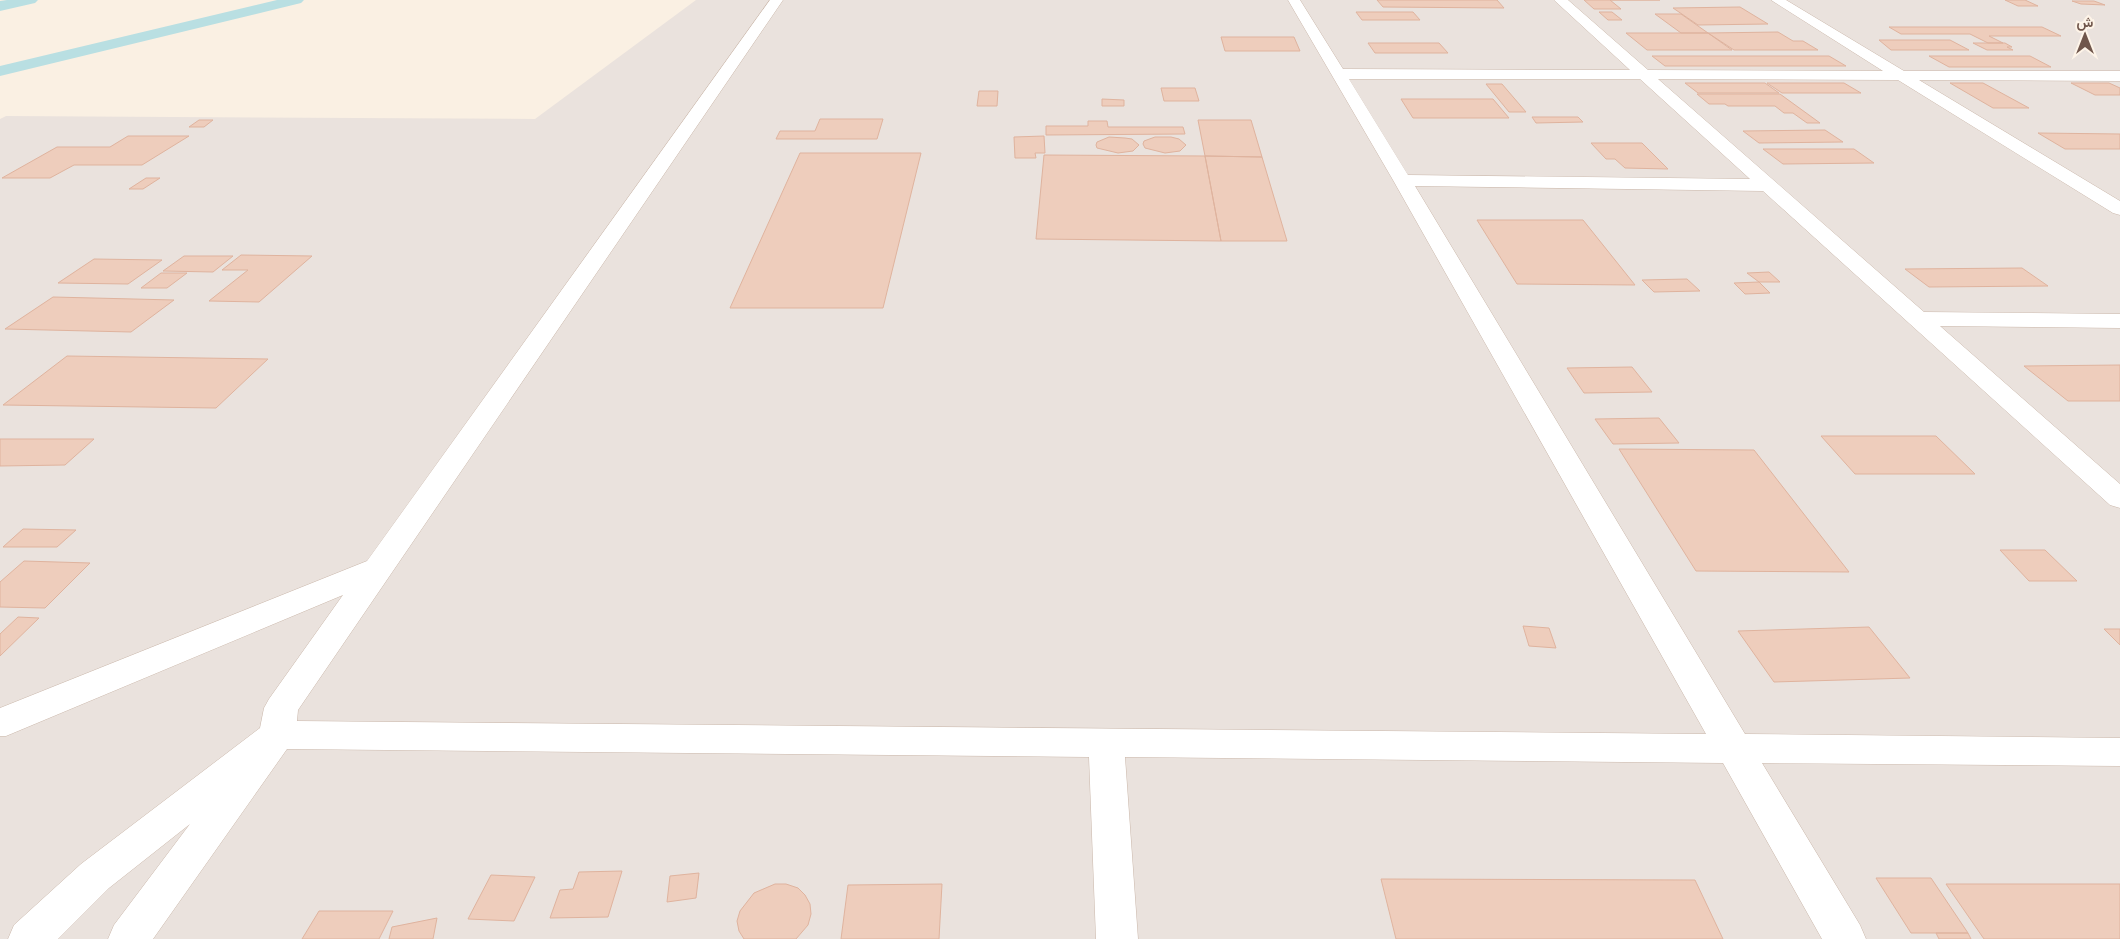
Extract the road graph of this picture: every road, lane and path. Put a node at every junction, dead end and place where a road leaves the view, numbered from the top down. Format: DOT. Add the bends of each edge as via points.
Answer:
graph roads {
  1 [pos="777,0"];
  2 [pos="1294,0"];
  3 [pos="1560,0"];
  4 [pos="1777,0"];
  5 [pos="1338,74"];
  6 [pos="1644,75"];
  7 [pos="1900,75"];
  8 [pos="2120,76"];
  9 [pos="1402,180"];
  10 [pos="1768,186"];
  11 [pos="2120,209"];
  12 [pos="1918,319"];
  13 [pos="2120,320"];
  14 [pos="2120,499"];
  15 [pos="379,568"];
  16 [pos="0,722"];
  17 [pos="277,735"];
  18 [pos="1106,743"];
  19 [pos="1734,749"];
  20 [pos="2120,752"];
  21 [pos="29,939"];
  22 [pos="128,939"];
  23 [pos="1117,939"];
  24 [pos="1845,939"];
  1 -- 15 [label="street"];
  2 -- 5 [label="street"];
  3 -- 6 [label="street"];
  4 -- 7 [label="street"];
  5 -- 6 [label="street"];
  5 -- 9 [label="street"];
  6 -- 7 [label="street"];
  6 -- 10 [label="street"];
  7 -- 8 [label="street"];
  7 -- 11 [label="street"];
  9 -- 10 [label="street"];
  9 -- 19 [label="street"];
  10 -- 12 [label="street"];
  12 -- 13 [label="street"];
  12 -- 14 [label="street"];
  15 -- 16 [label="street"];
  15 -- 17 [label="street" via="281,708"];
  17 -- 18 [label="street"];
  17 -- 21 [label="street" via="95,876"];
  17 -- 22 [label="street"];
  18 -- 19 [label="street"];
  18 -- 23 [label="street"];
  19 -- 20 [label="street"];
  19 -- 24 [label="street"];
}
